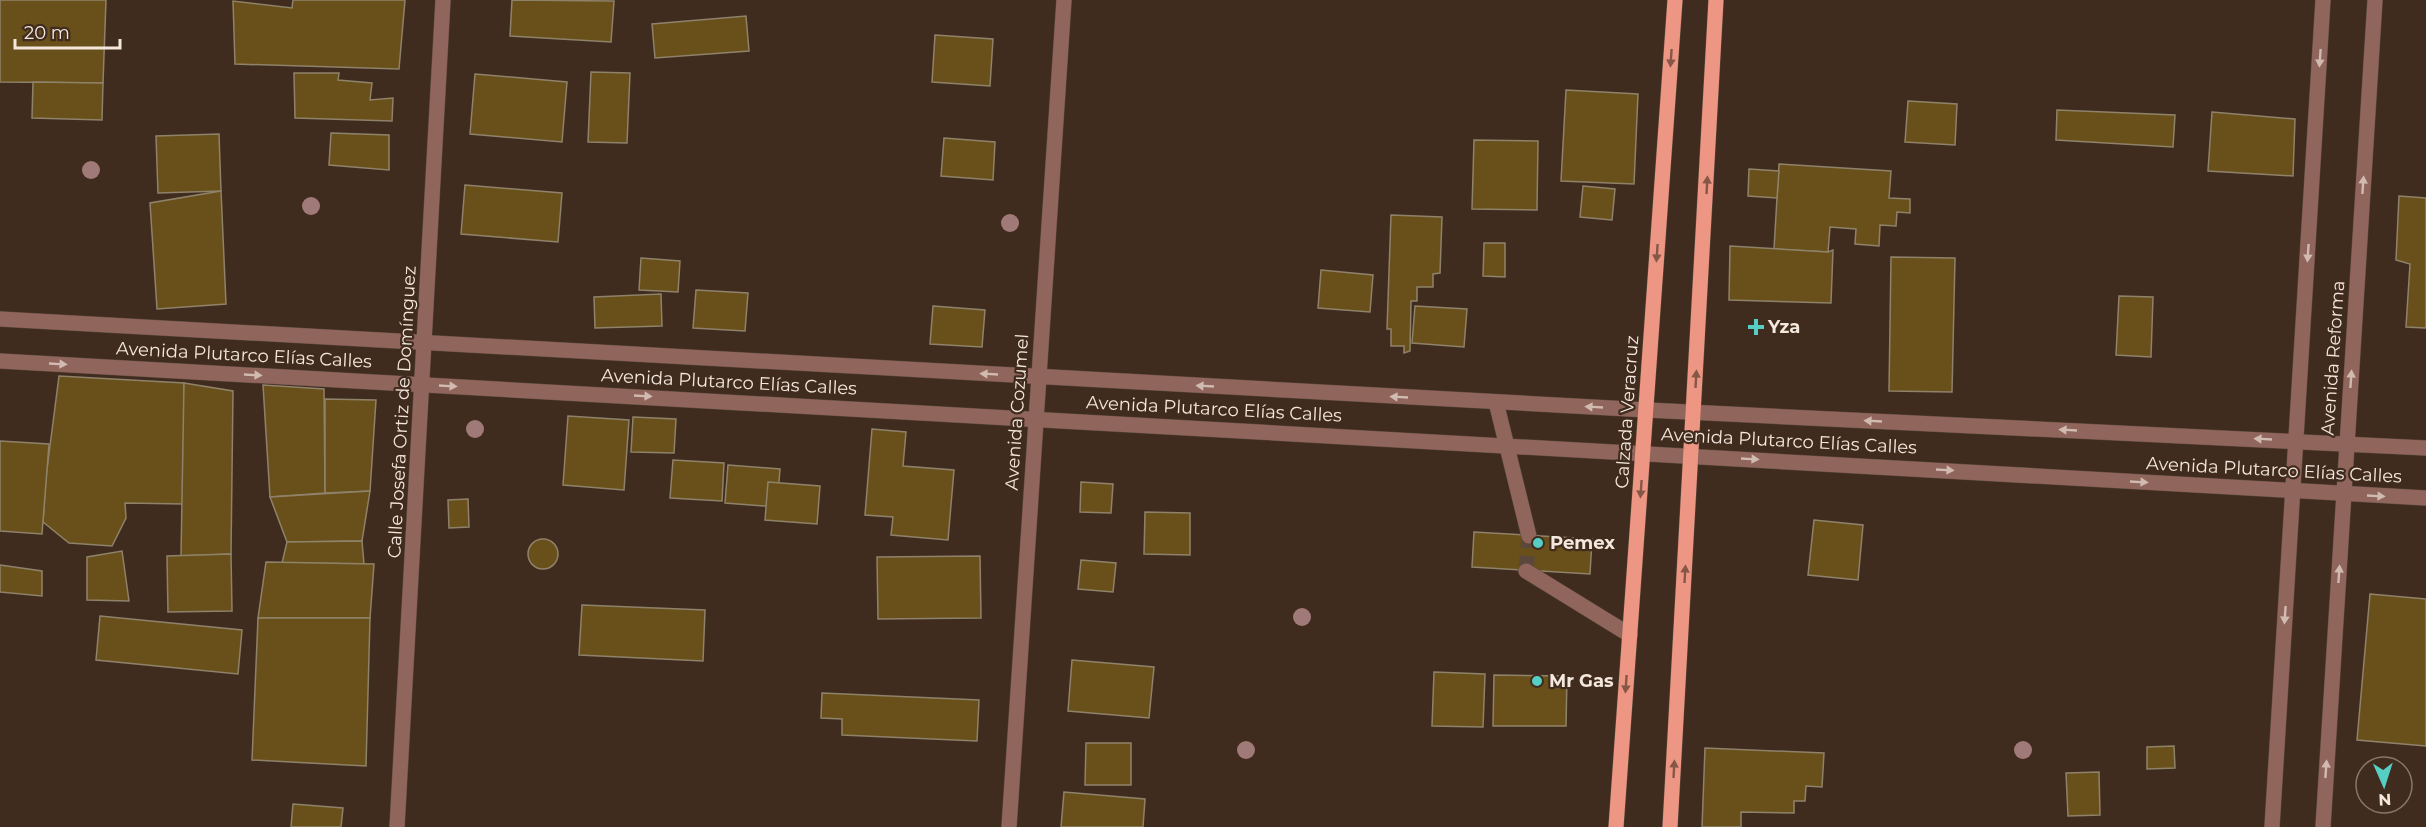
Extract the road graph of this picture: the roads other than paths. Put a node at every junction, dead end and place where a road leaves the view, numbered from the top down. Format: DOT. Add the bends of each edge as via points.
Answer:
graph roads {
  1 [pos="443,0"];
  2 [pos="1064,0"];
  3 [pos="1675,0"];
  4 [pos="1716,0"];
  5 [pos="2324,0"];
  6 [pos="2375,0"];
  7 [pos="0,319"];
  8 [pos="426,342"];
  9 [pos="0,361"];
  10 [pos="1039,376"];
  11 [pos="423,384"];
  12 [pos="1496,402"];
  13 [pos="1647,410"];
  14 [pos="1695,412"];
  15 [pos="1036,418"];
  16 [pos="2296,440"];
  17 [pos="1508,445"];
  18 [pos="2347,445"];
  19 [pos="2426,448"];
  20 [pos="1644,452"];
  21 [pos="1692,455"];
  22 [pos="2293,491"];
  23 [pos="2344,495"];
  24 [pos="2426,498"];
  25 [pos="1529,536"];
  26 [pos="1526,571"];
  27 [pos="1630,635"];
  28 [pos="397,827"];
  29 [pos="1009,827"];
  30 [pos="1616,827"];
  31 [pos="1670,827"];
  32 [pos="2272,827"];
  33 [pos="2323,827"];
  1 -- 8 [label="street, Calle Josefa Ortiz de Domínguez"];
  2 -- 10 [label="street, Avenida Cozumel"];
  3 -- 13 [label="main road, Calzada Veracruz, one-way"];
  14 -- 4 [label="main road, one-way"];
  5 -- 16 [label="street, Avenida Reforma, one-way"];
  18 -- 6 [label="street, Avenida Reforma, one-way"];
  7 -- 8 [label="street, Avenida Plutarco Elías Calles"];
  10 -- 8 [label="street, Avenida Plutarco Elías Calles, one-way"];
  8 -- 11 [label="street, Calle Josefa Ortiz de Domínguez"];
  9 -- 11 [label="street, Avenida Plutarco Elías Calles, one-way"];
  12 -- 10 [label="street, Avenida Plutarco Elías Calles, one-way"];
  10 -- 15 [label="street, Avenida Cozumel"];
  11 -- 15 [label="street, Avenida Plutarco Elías Calles, one-way"];
  11 -- 28 [label="street, Calle Josefa Ortiz de Domínguez"];
  13 -- 12 [label="street, Avenida Plutarco Elías Calles, one-way"];
  12 -- 17 [label="street"];
  13 -- 14 [label="street, Avenida Plutarco Elías Calles"];
  13 -- 20 [label="main road, Calzada Veracruz"];
  16 -- 14 [label="street, Avenida Plutarco Elías Calles, one-way"];
  14 -- 21 [label="main road"];
  15 -- 17 [label="street, Avenida Plutarco Elías Calles"];
  15 -- 29 [label="street, Avenida Cozumel"];
  16 -- 18 [label="street, Avenida Plutarco Elías Calles"];
  16 -- 22 [label="street, Avenida Reforma"];
  17 -- 20 [label="street, Avenida Plutarco Elías Calles"];
  17 -- 25 [label="street"];
  18 -- 19 [label="street, Avenida Plutarco Elías Calles"];
  18 -- 23 [label="street, Avenida Reforma"];
  20 -- 21 [label="street, Avenida Plutarco Elías Calles"];
  20 -- 27 [label="main road, Calzada Veracruz, one-way"];
  21 -- 22 [label="street, Avenida Plutarco Elías Calles, one-way"];
  31 -- 21 [label="main road, one-way"];
  22 -- 23 [label="street, Avenida Plutarco Elías Calles"];
  22 -- 32 [label="street, Avenida Reforma, one-way"];
  23 -- 24 [label="street, Avenida Plutarco Elías Calles, one-way"];
  33 -- 23 [label="street, Avenida Reforma, one-way"];
  26 -- 27 [label="street"];
  27 -- 30 [label="main road, Calzada Veracruz, one-way"];
}
